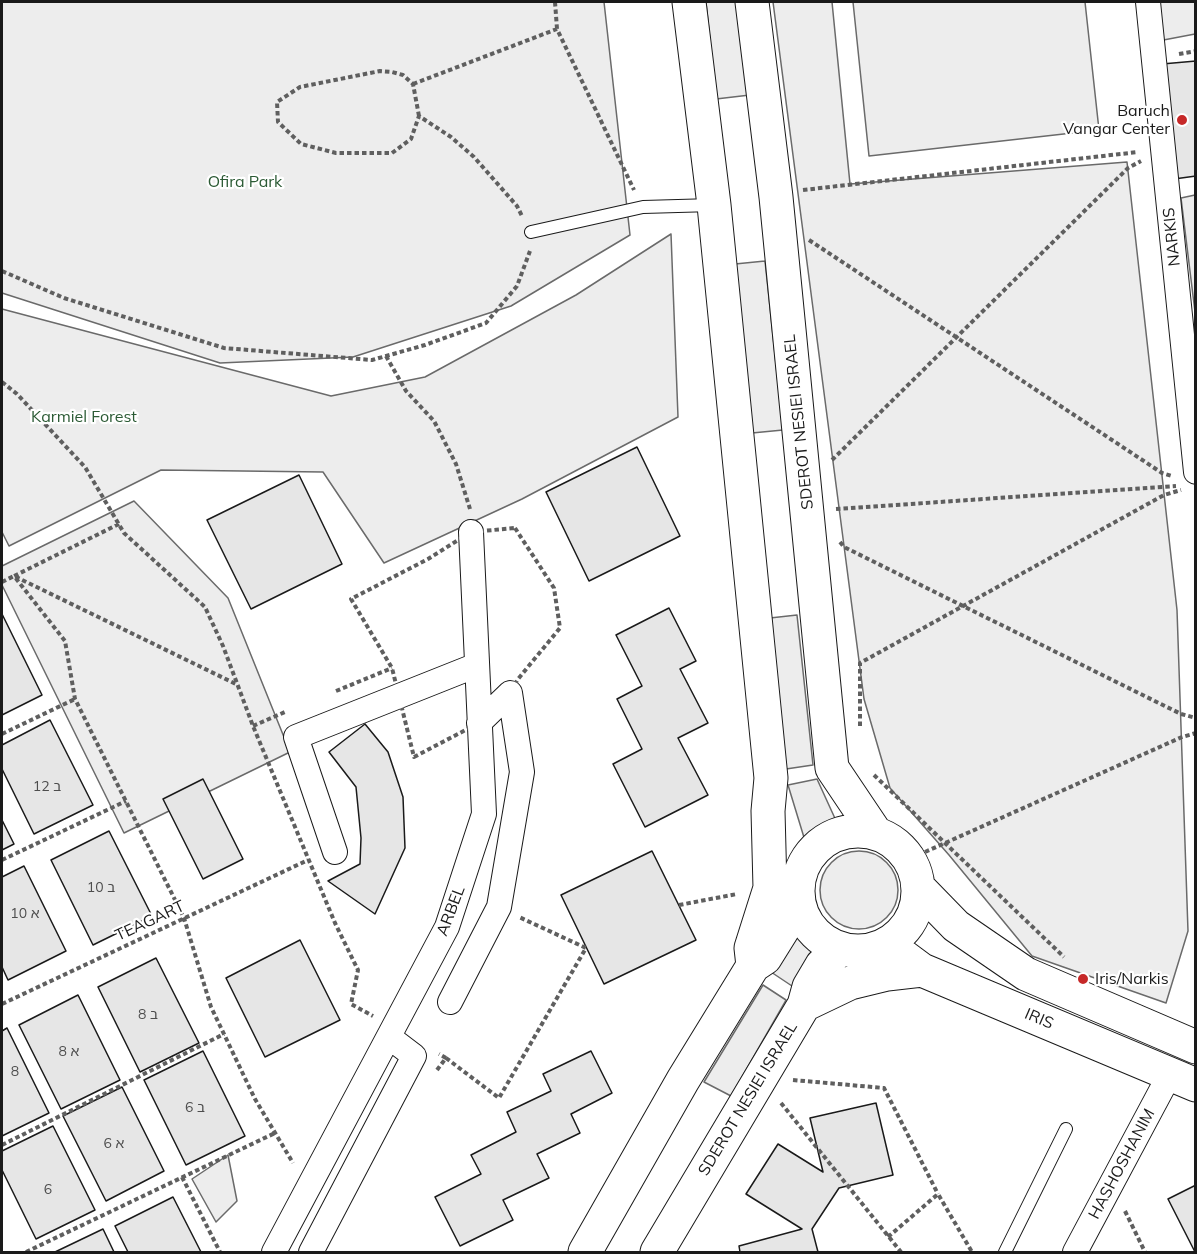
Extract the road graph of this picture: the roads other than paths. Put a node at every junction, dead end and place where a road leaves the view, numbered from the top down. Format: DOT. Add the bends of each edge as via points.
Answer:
graph roads {
  1 [pos="688,2"];
  2 [pos="752,2"];
  3 [pos="1148,2"];
  4 [pos="714,205"];
  5 [pos="531,232"];
  6 [pos="1185,481"];
  7 [pos="472,525"];
  8 [pos="477,665"];
  9 [pos="479,723"];
  10 [pos="771,778"];
  11 [pos="874,832"];
  12 [pos="335,852"];
  13 [pos="918,888"];
  14 [pos="799,890"];
  15 [pos="887,944"];
  16 [pos="840,949"];
  17 [pos="753,966"];
  18 [pos="922,970"];
  19 [pos="450,1002"];
  20 [pos="804,1005"];
  21 [pos="391,1032"];
  22 [pos="1194,1039"];
  23 [pos="1183,1080"];
  24 [pos="1066,1129"];
  25 [pos="274,1252"];
  26 [pos="312,1252"];
  27 [pos="585,1252"];
  28 [pos="657,1252"];
  29 [pos="1005,1252"];
  30 [pos="1075,1252"];
  1 -- 4 [label="main road"];
  2 -- 11 [label="main road, SDEROT NESIEI ISRAEL" via="776,197 832,768"];
  3 -- 6 [label="street, NARKIS" via="1163,149"];
  4 -- 5 [label="lane" via="643,207"];
  4 -- 10 [label="main road"];
  7 -- 8 [label="street, ARBEL"];
  8 -- 9 [label="street, ARBEL"];
  8 -- 12 [label="street" via="296,737"];
  9 -- 19 [label="street" via="510,693 522,772 499,908"];
  9 -- 21 [label="street, ARBEL" via="484,814 447,927"];
  10 -- 14 [label="main road"];
  10 -- 17 [label="main road" via="770,888 751,948"];
  11 -- 13 [label="main road" via="892,840 906,853"];
  11 -- 14 [label="main road" via="856,830 820,843 807,857"];
  13 -- 15 [label="main road" via="910,922"];
  13 -- 22 [label="main road" via="956,926 1026,974"];
  14 -- 16 [label="main road" via="804,920 826,943"];
  14 -- 17 [label="main road" via="765,958"];
  15 -- 16 [label="main road" via="856,951"];
  15 -- 18 [label="main road, IRIS"];
  16 -- 20 [label="main road, SDEROT NESIEI ISRAEL" via="822,965"];
  17 -- 27 [label="main road"];
  18 -- 20 [label="main road" via="850,982"];
  18 -- 23 [label="main road, IRIS"];
  20 -- 28 [label="main road, SDEROT NESIEI ISRAEL"];
  21 -- 25 [label="street, ARBEL"];
  21 -- 26 [label="street" via="414,1056"];
  23 -- 30 [label="street, HASHOSHANIM" via="1112,1183"];
  24 -- 29 [label="lane"];
}
